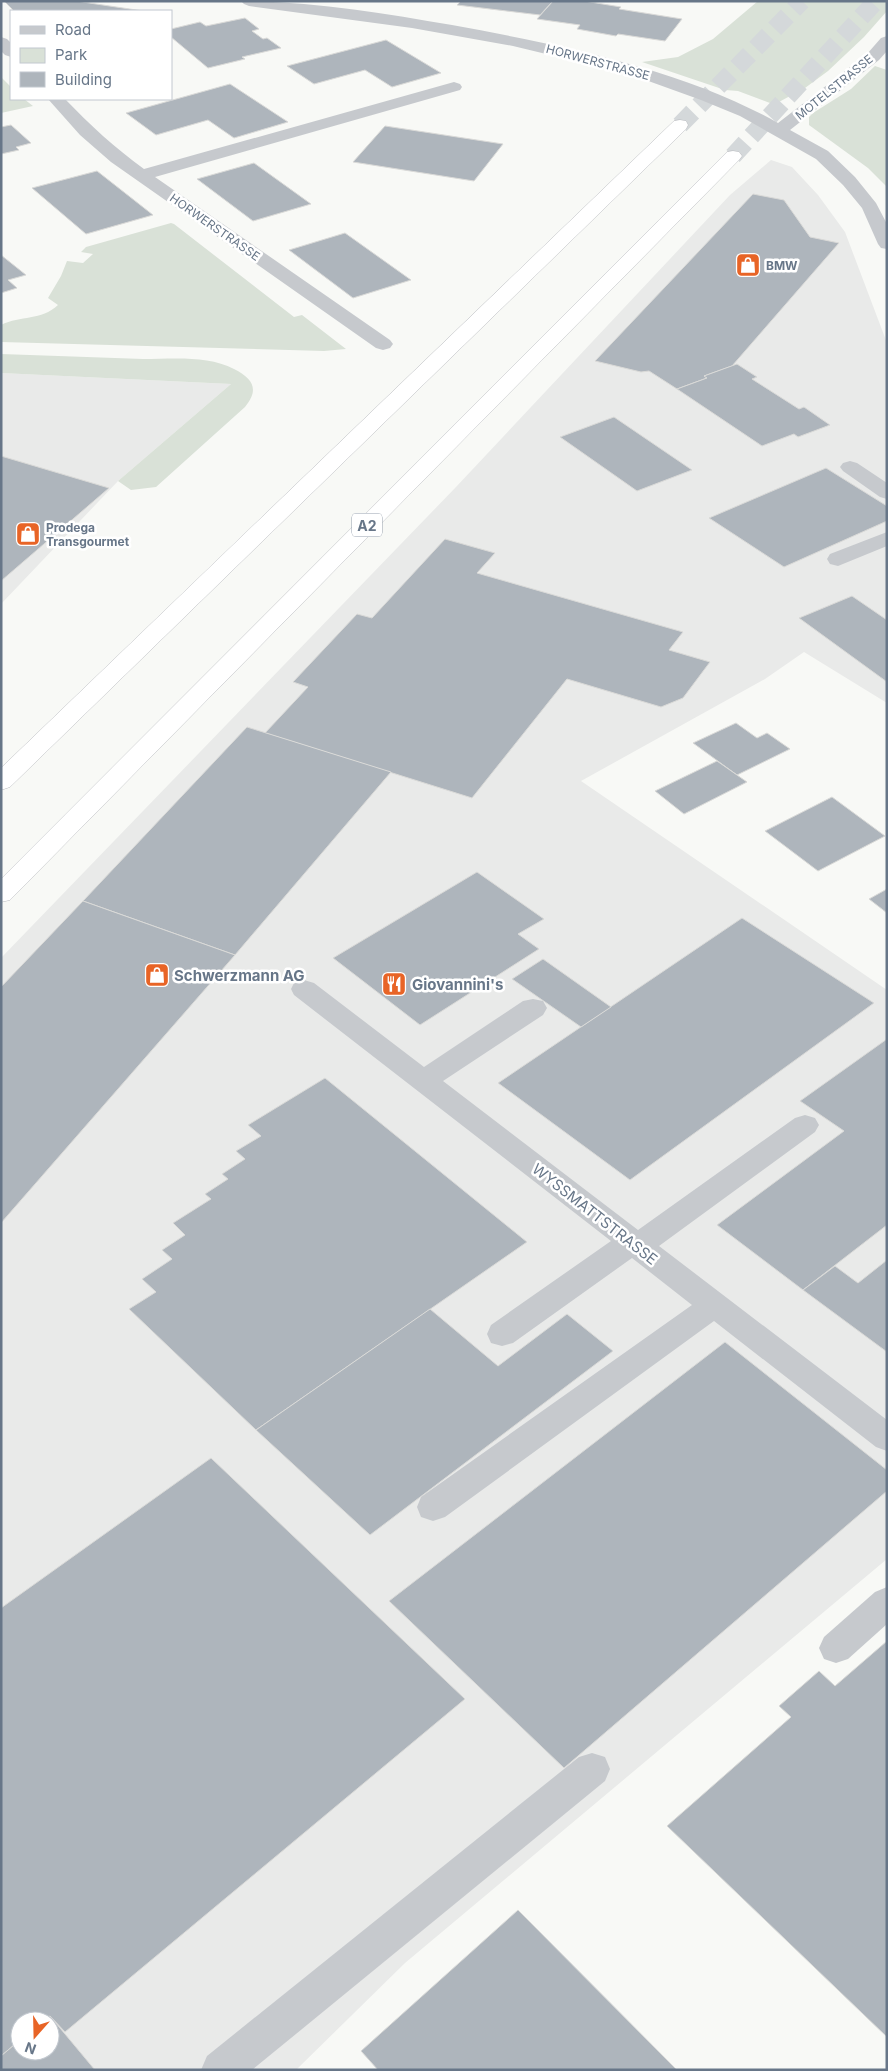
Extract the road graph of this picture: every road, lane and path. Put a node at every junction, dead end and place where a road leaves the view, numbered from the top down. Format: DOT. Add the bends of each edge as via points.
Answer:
graph roads {
  1 [pos="249,1"];
  2 [pos="887,41"];
  3 [pos="1,42"];
  4 [pos="10,51"];
  5 [pos="454,87"];
  6 [pos="57,100"];
  7 [pos="680,125"];
  8 [pos="780,130"];
  9 [pos="733,156"];
  10 [pos="142,175"];
  11 [pos="887,244"];
  12 [pos="383,344"];
  13 [pos="850,467"];
  14 [pos="887,493"];
  15 [pos="887,538"];
  16 [pos="838,559"];
  17 [pos="1,782"];
  18 [pos="1,894"];
  19 [pos="304,989"];
  20 [pos="532,1008"];
  21 [pos="423,1081"];
  22 [pos="805,1125"];
  23 [pos="634,1244"];
  24 [pos="714,1305"];
  25 [pos="502,1334"];
  26 [pos="887,1438"];
  27 [pos="434,1507"];
  28 [pos="887,1602"];
  29 [pos="836,1648"];
  30 [pos="592,1769"];
  31 [pos="222,2070"];
  1 -- 8 [label="street, HORWERSTRASSE" via="412,23 591,59 707,96"];
  2 -- 8 [label="street, MOTELSTRASSE" via="874,57"];
  3 -- 4 [label="street"];
  5 -- 10 [label="street"];
  6 -- 10 [label="street, HORWERSTRASSE" via="92,136"];
  7 -- 17 [label="highway"];
  8 -- 11 [label="street, HORWERSTRASSE" via="822,156 849,181 870,207"];
  9 -- 18 [label="highway, A2"];
  10 -- 12 [label="street, HORWERSTRASSE"];
  13 -- 14 [label="street"];
  15 -- 16 [label="street"];
  19 -- 21 [label="street, WYSSMATTSTRASSE"];
  20 -- 21 [label="street"];
  21 -- 23 [label="street, WYSSMATTSTRASSE"];
  22 -- 23 [label="street"];
  23 -- 24 [label="street, WYSSMATTSTRASSE"];
  23 -- 25 [label="street"];
  24 -- 26 [label="street, WYSSMATTSTRASSE"];
  24 -- 27 [label="street"];
  28 -- 29 [label="street"];
  30 -- 31 [label="street"];
}
